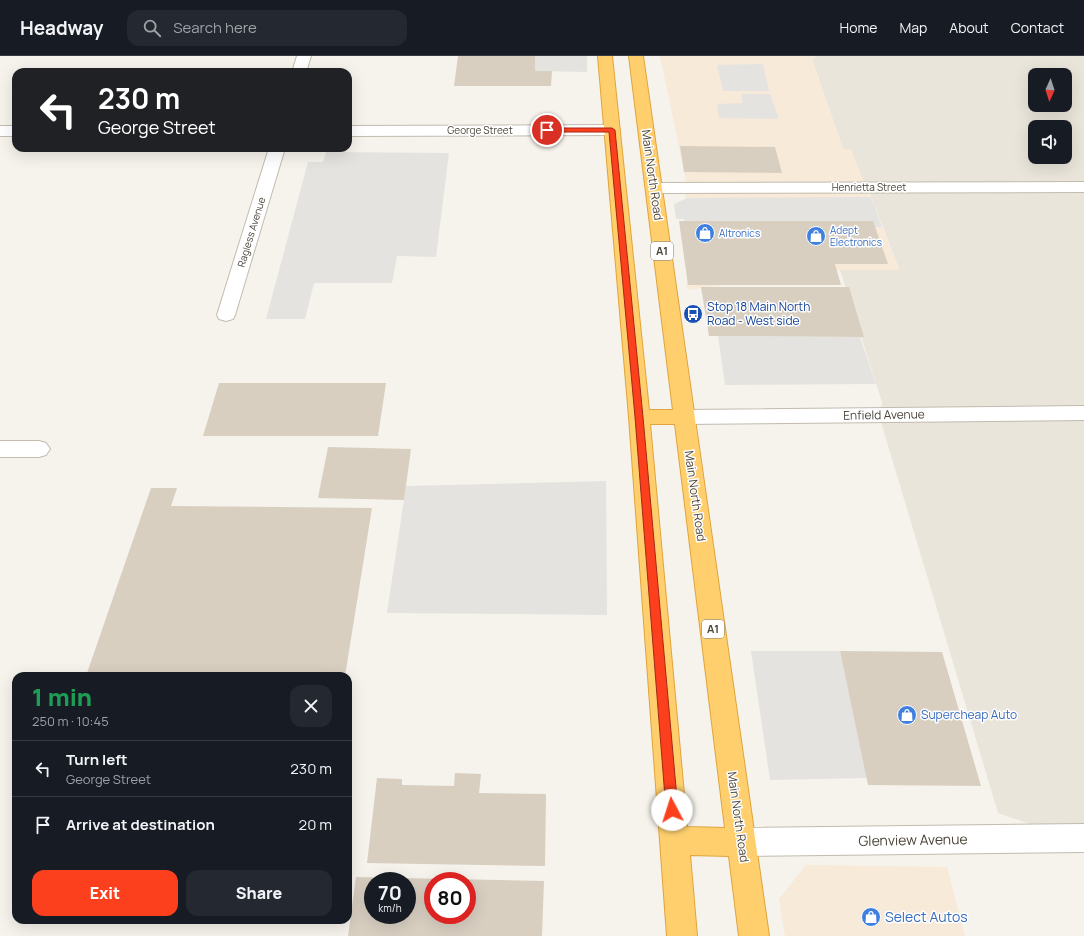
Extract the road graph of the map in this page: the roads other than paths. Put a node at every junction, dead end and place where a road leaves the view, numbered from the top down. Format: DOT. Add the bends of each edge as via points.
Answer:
graph roads {
  1 [pos="304,56"];
  2 [pos="605,56"];
  3 [pos="636,56"];
  4 [pos="300,68"];
  5 [pos="629,130"];
  6 [pos="0,131"];
  7 [pos="12,131"];
  8 [pos="352,131"];
  9 [pos="275,152"];
  10 [pos="1084,187"];
  11 [pos="654,188"];
  12 [pos="226,315"];
  13 [pos="1084,413"];
  14 [pos="684,416"];
  15 [pos="639,417"];
  16 [pos="0,449"];
  17 [pos="39,449"];
  18 [pos="1084,838"];
  19 [pos="675,841"];
  20 [pos="741,842"];
  21 [pos="682,936"];
  22 [pos="754,936"];
  1 -- 4 [label="street"];
  2 -- 5 [label="highway, Main North Road / A1"];
  3 -- 5 [label="highway, Main North Road / A1"];
  5 -- 8 [label="street, George Street"];
  5 -- 11 [label="highway, Main North Road / A1"];
  5 -- 15 [label="highway, Main North Road / A1"];
  6 -- 7 [label="street"];
  9 -- 12 [label="street, Ragless Avenue"];
  10 -- 11 [label="street, Henrietta Street"];
  11 -- 14 [label="highway, Main North Road / A1"];
  13 -- 14 [label="street, Enfield Avenue"];
  14 -- 15 [label="highway"];
  14 -- 20 [label="highway, Main North Road / A1"];
  15 -- 19 [label="highway, Main North Road / A1"];
  16 -- 17 [label="street"];
  18 -- 20 [label="street, Glenview Avenue"];
  19 -- 20 [label="highway"];
  19 -- 21 [label="highway, Main North Road / A1"];
  20 -- 22 [label="highway, Main North Road / A1"];
}
